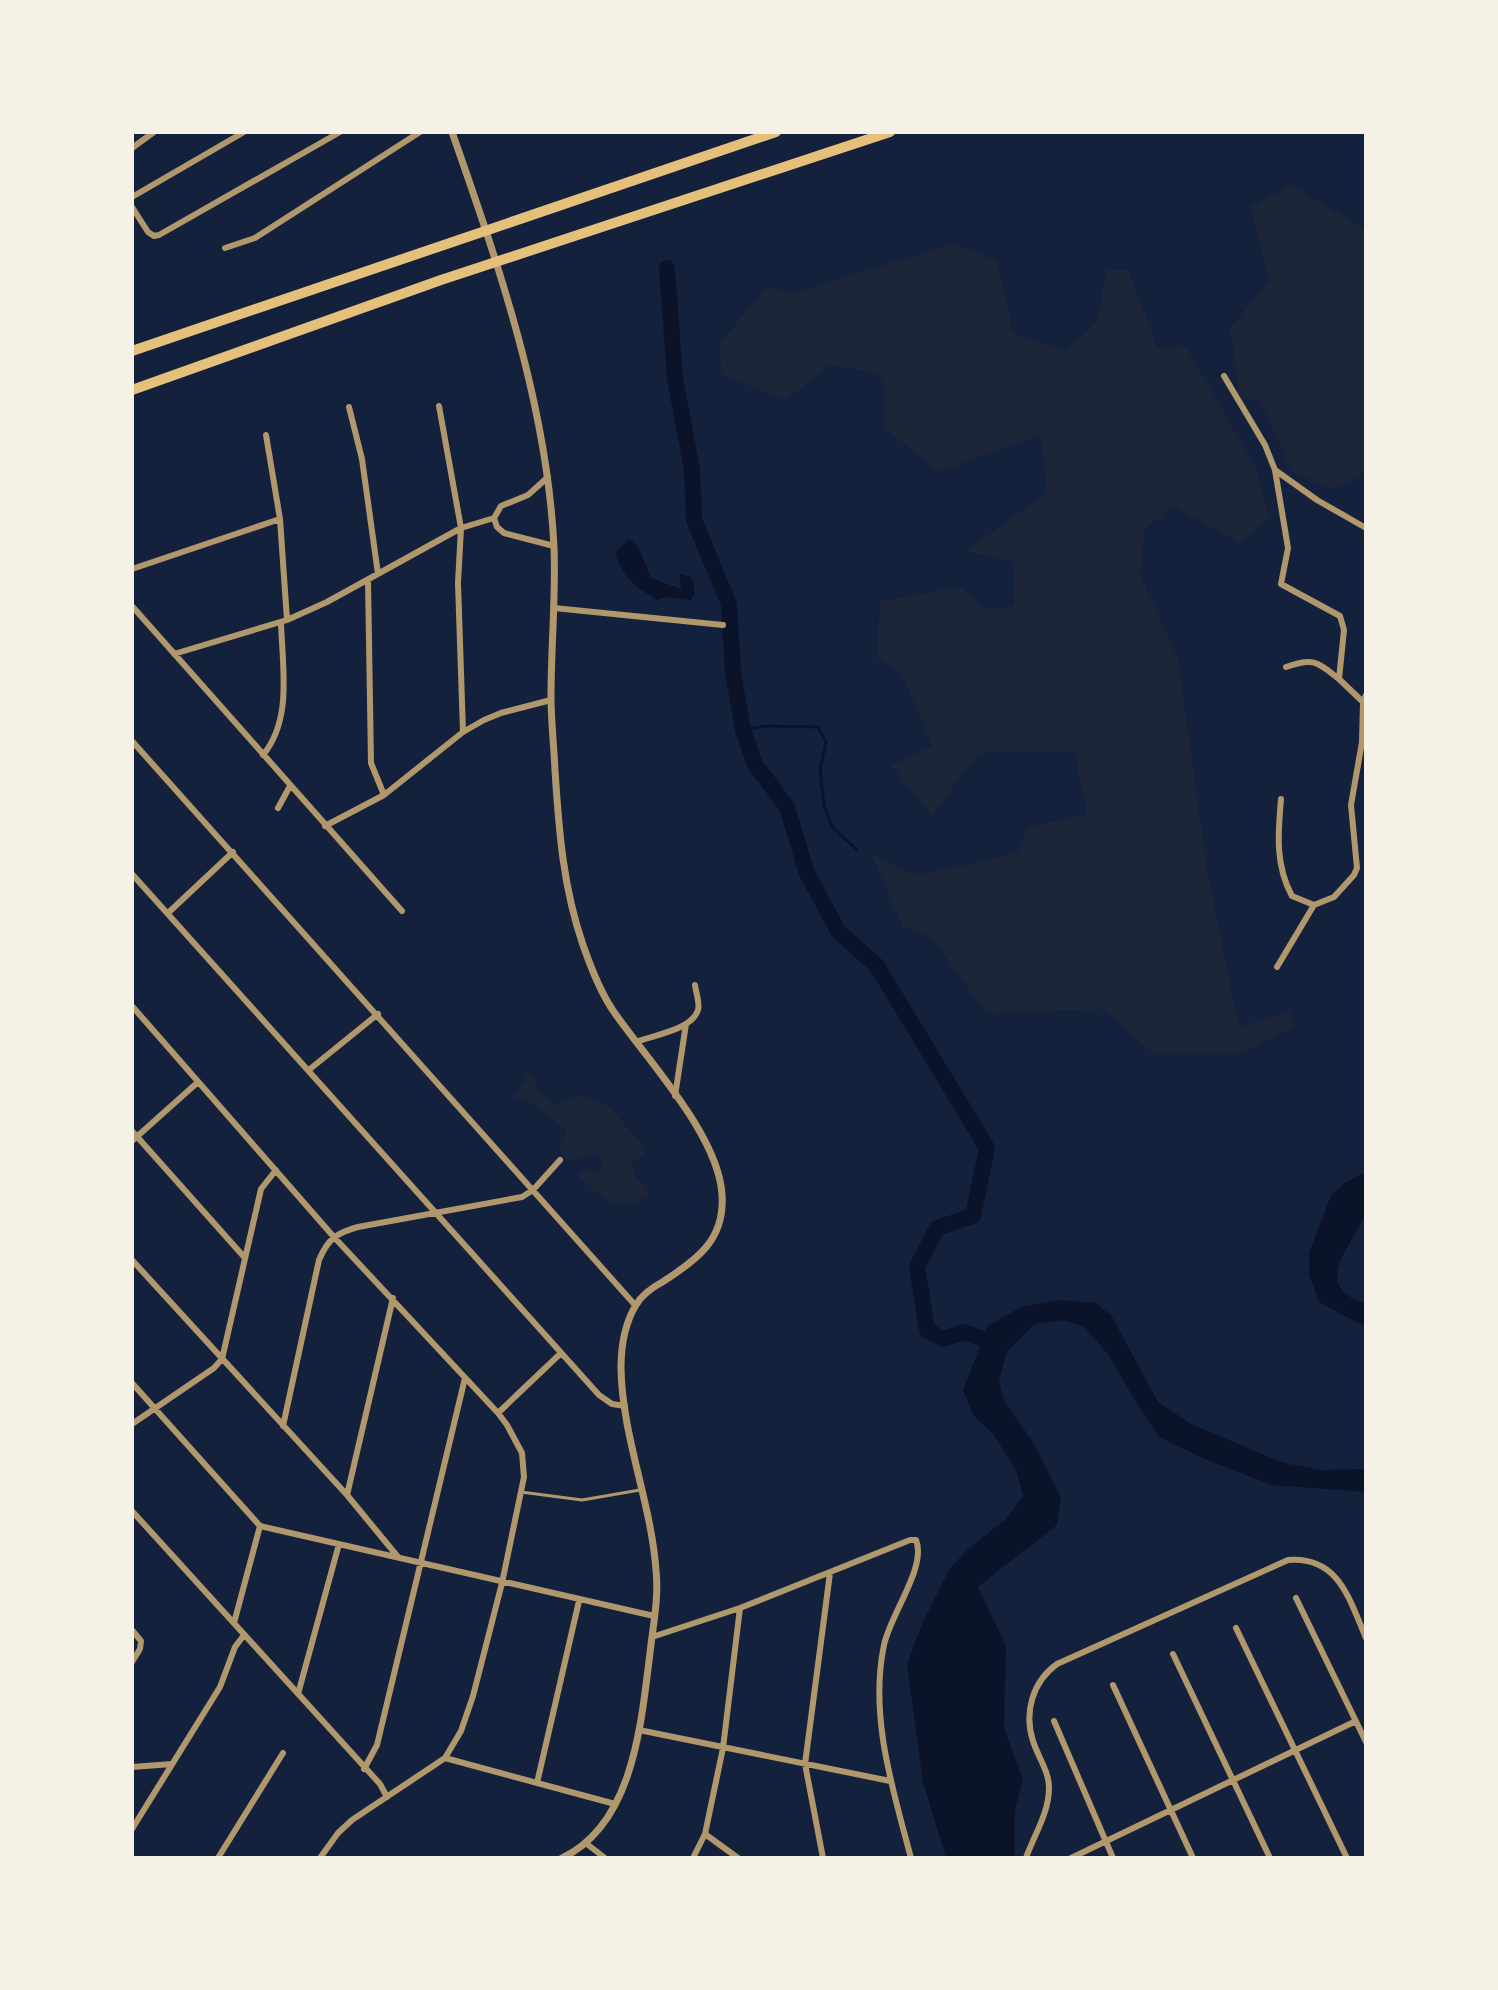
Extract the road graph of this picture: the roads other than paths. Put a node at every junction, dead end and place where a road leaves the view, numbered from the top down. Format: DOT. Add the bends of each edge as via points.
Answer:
graph roads {
  1 [pos="154,132"];
  2 [pos="244,132"];
  3 [pos="340,132"];
  4 [pos="420,132"];
  5 [pos="452,132"];
  6 [pos="776,132"];
  7 [pos="890,132"];
  8 [pos="132,148"];
  9 [pos="132,197"];
  10 [pos="132,207"];
  11 [pos="225,248"];
  12 [pos="132,351"];
  13 [pos="1224,376"];
  14 [pos="132,390"];
  15 [pos="439,406"];
  16 [pos="349,407"];
  17 [pos="266,435"];
  18 [pos="1275,470"];
  19 [pos="548,477"];
  20 [pos="494,518"];
  21 [pos="280,519"];
  22 [pos="461,528"];
  23 [pos="1366,528"];
  24 [pos="554,546"];
  25 [pos="132,569"];
  26 [pos="378,574"];
  27 [pos="368,580"];
  28 [pos="132,606"];
  29 [pos="554,608"];
  30 [pos="284,621"];
  31 [pos="723,625"];
  32 [pos="174,654"];
  33 [pos="1286,667"];
  34 [pos="1339,679"];
  35 [pos="1364,699"];
  36 [pos="551,700"];
  37 [pos="463,732"];
  38 [pos="132,741"];
  39 [pos="263,755"];
  40 [pos="290,786"];
  41 [pos="384,795"];
  42 [pos="1281,799"];
  43 [pos="278,808"];
  44 [pos="325,826"];
  45 [pos="233,852"];
  46 [pos="132,874"];
  47 [pos="1314,905"];
  48 [pos="402,911"];
  49 [pos="168,913"];
  50 [pos="1277,967"];
  51 [pos="695,985"];
  52 [pos="132,1006"];
  53 [pos="378,1014"];
  54 [pos="686,1024"];
  55 [pos="636,1042"];
  56 [pos="310,1069"];
  57 [pos="198,1082"];
  58 [pos="675,1096"];
  59 [pos="134,1136"];
  60 [pos="560,1160"];
  61 [pos="276,1170"];
  62 [pos="533,1190"];
  63 [pos="439,1213"];
  64 [pos="333,1236"];
  65 [pos="245,1258"];
  66 [pos="132,1260"];
  67 [pos="393,1298"];
  68 [pos="635,1305"];
  69 [pos="561,1353"];
  70 [pos="222,1359"];
  71 [pos="465,1378"];
  72 [pos="132,1383"];
  73 [pos="625,1406"];
  74 [pos="156,1409"];
  75 [pos="498,1413"];
  76 [pos="132,1424"];
  77 [pos="283,1426"];
  78 [pos="642,1490"];
  79 [pos="521,1492"];
  80 [pos="347,1495"];
  81 [pos="132,1511"];
  82 [pos="260,1526"];
  83 [pos="339,1544"];
  84 [pos="398,1557"];
  85 [pos="420,1563"];
  86 [pos="830,1573"];
  87 [pos="502,1583"];
  88 [pos="1296,1598"];
  89 [pos="579,1601"];
  90 [pos="740,1608"];
  91 [pos="654,1616"];
  92 [pos="234,1624"];
  93 [pos="1236,1628"];
  94 [pos="132,1630"];
  95 [pos="244,1635"];
  96 [pos="652,1637"];
  97 [pos="1366,1638"];
  98 [pos="1173,1654"];
  99 [pos="132,1662"];
  100 [pos="1113,1685"];
  101 [pos="298,1694"];
  102 [pos="1054,1721"];
  103 [pos="1356,1721"];
  104 [pos="639,1730"];
  105 [pos="1366,1742"];
  106 [pos="723,1748"];
  107 [pos="1297,1750"];
  108 [pos="283,1753"];
  109 [pos="445,1758"];
  110 [pos="172,1764"];
  111 [pos="805,1764"];
  112 [pos="132,1767"];
  113 [pos="364,1769"];
  114 [pos="890,1781"];
  115 [pos="1235,1781"];
  116 [pos="537,1783"];
  117 [pos="387,1797"];
  118 [pos="615,1804"];
  119 [pos="1172,1810"];
  120 [pos="132,1829"];
  121 [pos="705,1834"];
  122 [pos="1105,1842"];
  123 [pos="587,1844"];
  124 [pos="218,1858"];
  125 [pos="320,1858"];
  126 [pos="562,1858"];
  127 [pos="605,1858"];
  128 [pos="693,1858"];
  129 [pos="738,1858"];
  130 [pos="823,1858"];
  131 [pos="911,1858"];
  132 [pos="1026,1858"];
  133 [pos="1071,1858"];
  134 [pos="1113,1858"];
  135 [pos="1193,1858"];
  136 [pos="1270,1858"];
  137 [pos="1347,1858"];
  1 -- 8 [label="street"];
  2 -- 9 [label="street"];
  3 -- 10 [label="street" via="159,235 148,232"];
  4 -- 11 [label="street" via="255,238"];
  5 -- 19 [label="street" via="523,353"];
  6 -- 12 [label="highway"];
  7 -- 14 [label="highway" via="441,280"];
  13 -- 18 [label="street"];
  15 -- 22 [label="street"];
  16 -- 26 [label="street"];
  17 -- 21 [label="street"];
  18 -- 23 [label="street"];
  18 -- 34 [label="street" via="1288,548 1281,584 1340,616 1344,630"];
  19 -- 20 [label="street" via="528,495 501,506"];
  19 -- 24 [label="street"];
  20 -- 22 [label="street"];
  20 -- 24 [label="street" via="504,533"];
  21 -- 25 [label="street"];
  21 -- 30 [label="street"];
  22 -- 26 [label="street"];
  22 -- 37 [label="street"];
  24 -- 29 [label="street"];
  26 -- 27 [label="street"];
  27 -- 30 [label="street"];
  27 -- 41 [label="street" via="371,763"];
  28 -- 32 [label="street"];
  29 -- 31 [label="street"];
  29 -- 36 [label="street"];
  30 -- 32 [label="street"];
  30 -- 39 [label="street" via="282,719"];
  32 -- 39 [label="street"];
  33 -- 34 [label="street" via="1313,661"];
  34 -- 35 [label="street"];
  35 -- 47 [label="street" via="1351,805 1357,868 1334,897"];
  36 -- 37 [label="street" via="501,713"];
  36 -- 55 [label="street" via="560,850 571,908 601,990"];
  37 -- 41 [label="street"];
  38 -- 45 [label="street"];
  39 -- 40 [label="street"];
  40 -- 43 [label="street"];
  40 -- 44 [label="street"];
  41 -- 44 [label="street"];
  42 -- 47 [label="street" via="1278,854 1288,889"];
  44 -- 48 [label="street"];
  45 -- 49 [label="street"];
  45 -- 53 [label="street"];
  46 -- 49 [label="street"];
  47 -- 50 [label="street"];
  49 -- 56 [label="street"];
  51 -- 54 [label="street" via="697,1012"];
  52 -- 57 [label="street"];
  53 -- 56 [label="street"];
  53 -- 62 [label="street"];
  54 -- 55 [label="street"];
  54 -- 58 [label="street"];
  55 -- 58 [label="street"];
  56 -- 63 [label="street"];
  57 -- 59 [label="street"];
  57 -- 61 [label="street"];
  58 -- 68 [label="street" via="712,1154 722,1191 719,1227 706,1250"];
  59 -- 65 [label="street"];
  60 -- 62 [label="street"];
  61 -- 64 [label="street"];
  61 -- 65 [label="street" via="261,1189"];
  62 -- 63 [label="street" via="522,1197"];
  62 -- 68 [label="street"];
  63 -- 64 [label="street"];
  63 -- 69 [label="street"];
  64 -- 67 [label="street"];
  64 -- 77 [label="street" via="319,1260"];
  65 -- 70 [label="street"];
  66 -- 70 [label="street"];
  67 -- 71 [label="street"];
  67 -- 80 [label="street"];
  68 -- 73 [label="street" via="621,1352"];
  69 -- 73 [label="street" via="605,1400"];
  69 -- 75 [label="street"];
  70 -- 74 [label="street"];
  70 -- 77 [label="street"];
  71 -- 75 [label="street"];
  71 -- 85 [label="street"];
  72 -- 74 [label="street"];
  73 -- 78 [label="street"];
  74 -- 76 [label="street"];
  74 -- 82 [label="street"];
  75 -- 79 [label="street" via="522,1453"];
  77 -- 80 [label="street"];
  78 -- 79 [label="lane" via="582,1500"];
  78 -- 91 [label="street" via="656,1567"];
  79 -- 87 [label="street"];
  80 -- 84 [label="street"];
  81 -- 92 [label="street"];
  82 -- 83 [label="street"];
  82 -- 92 [label="street"];
  83 -- 84 [label="street"];
  83 -- 101 [label="street"];
  84 -- 85 [label="street"];
  85 -- 87 [label="street"];
  85 -- 113 [label="street" via="377,1745"];
  86 -- 90 [label="street"];
  86 -- 111 [label="street"];
  86 -- 114 [label="street" via="910,1540 918,1544 916,1568 892,1618 880,1669"];
  87 -- 89 [label="street"];
  87 -- 109 [label="street" via="473,1696"];
  88 -- 103 [label="street"];
  89 -- 91 [label="street"];
  89 -- 116 [label="street"];
  90 -- 96 [label="street"];
  90 -- 106 [label="street"];
  91 -- 96 [label="street"];
  92 -- 95 [label="street"];
  93 -- 107 [label="street"];
  94 -- 99 [label="street" via="141,1644"];
  95 -- 101 [label="street"];
  95 -- 110 [label="street" via="220,1687"];
  96 -- 104 [label="street"];
  97 -- 132 [label="street" via="1336,1576 1320,1564 1288,1560 1057,1664 1040,1679 1030,1711 1033,1742 1049,1791"];
  98 -- 115 [label="street"];
  100 -- 119 [label="street"];
  101 -- 113 [label="street"];
  102 -- 122 [label="street"];
  103 -- 105 [label="street"];
  103 -- 107 [label="street"];
  104 -- 106 [label="street"];
  104 -- 118 [label="street"];
  106 -- 111 [label="street"];
  106 -- 121 [label="street"];
  107 -- 115 [label="street"];
  107 -- 137 [label="street"];
  108 -- 124 [label="street"];
  109 -- 116 [label="street"];
  109 -- 117 [label="street"];
  110 -- 112 [label="street"];
  110 -- 120 [label="street"];
  111 -- 114 [label="street"];
  111 -- 130 [label="street"];
  113 -- 117 [label="street"];
  114 -- 131 [label="street"];
  115 -- 119 [label="street"];
  115 -- 136 [label="street"];
  116 -- 118 [label="street"];
  117 -- 125 [label="street" via="352,1820"];
  118 -- 123 [label="street"];
  119 -- 122 [label="street"];
  119 -- 135 [label="street"];
  121 -- 128 [label="street"];
  121 -- 129 [label="street"];
  122 -- 133 [label="street"];
  122 -- 134 [label="street"];
  123 -- 126 [label="street"];
  123 -- 127 [label="street"];
}
